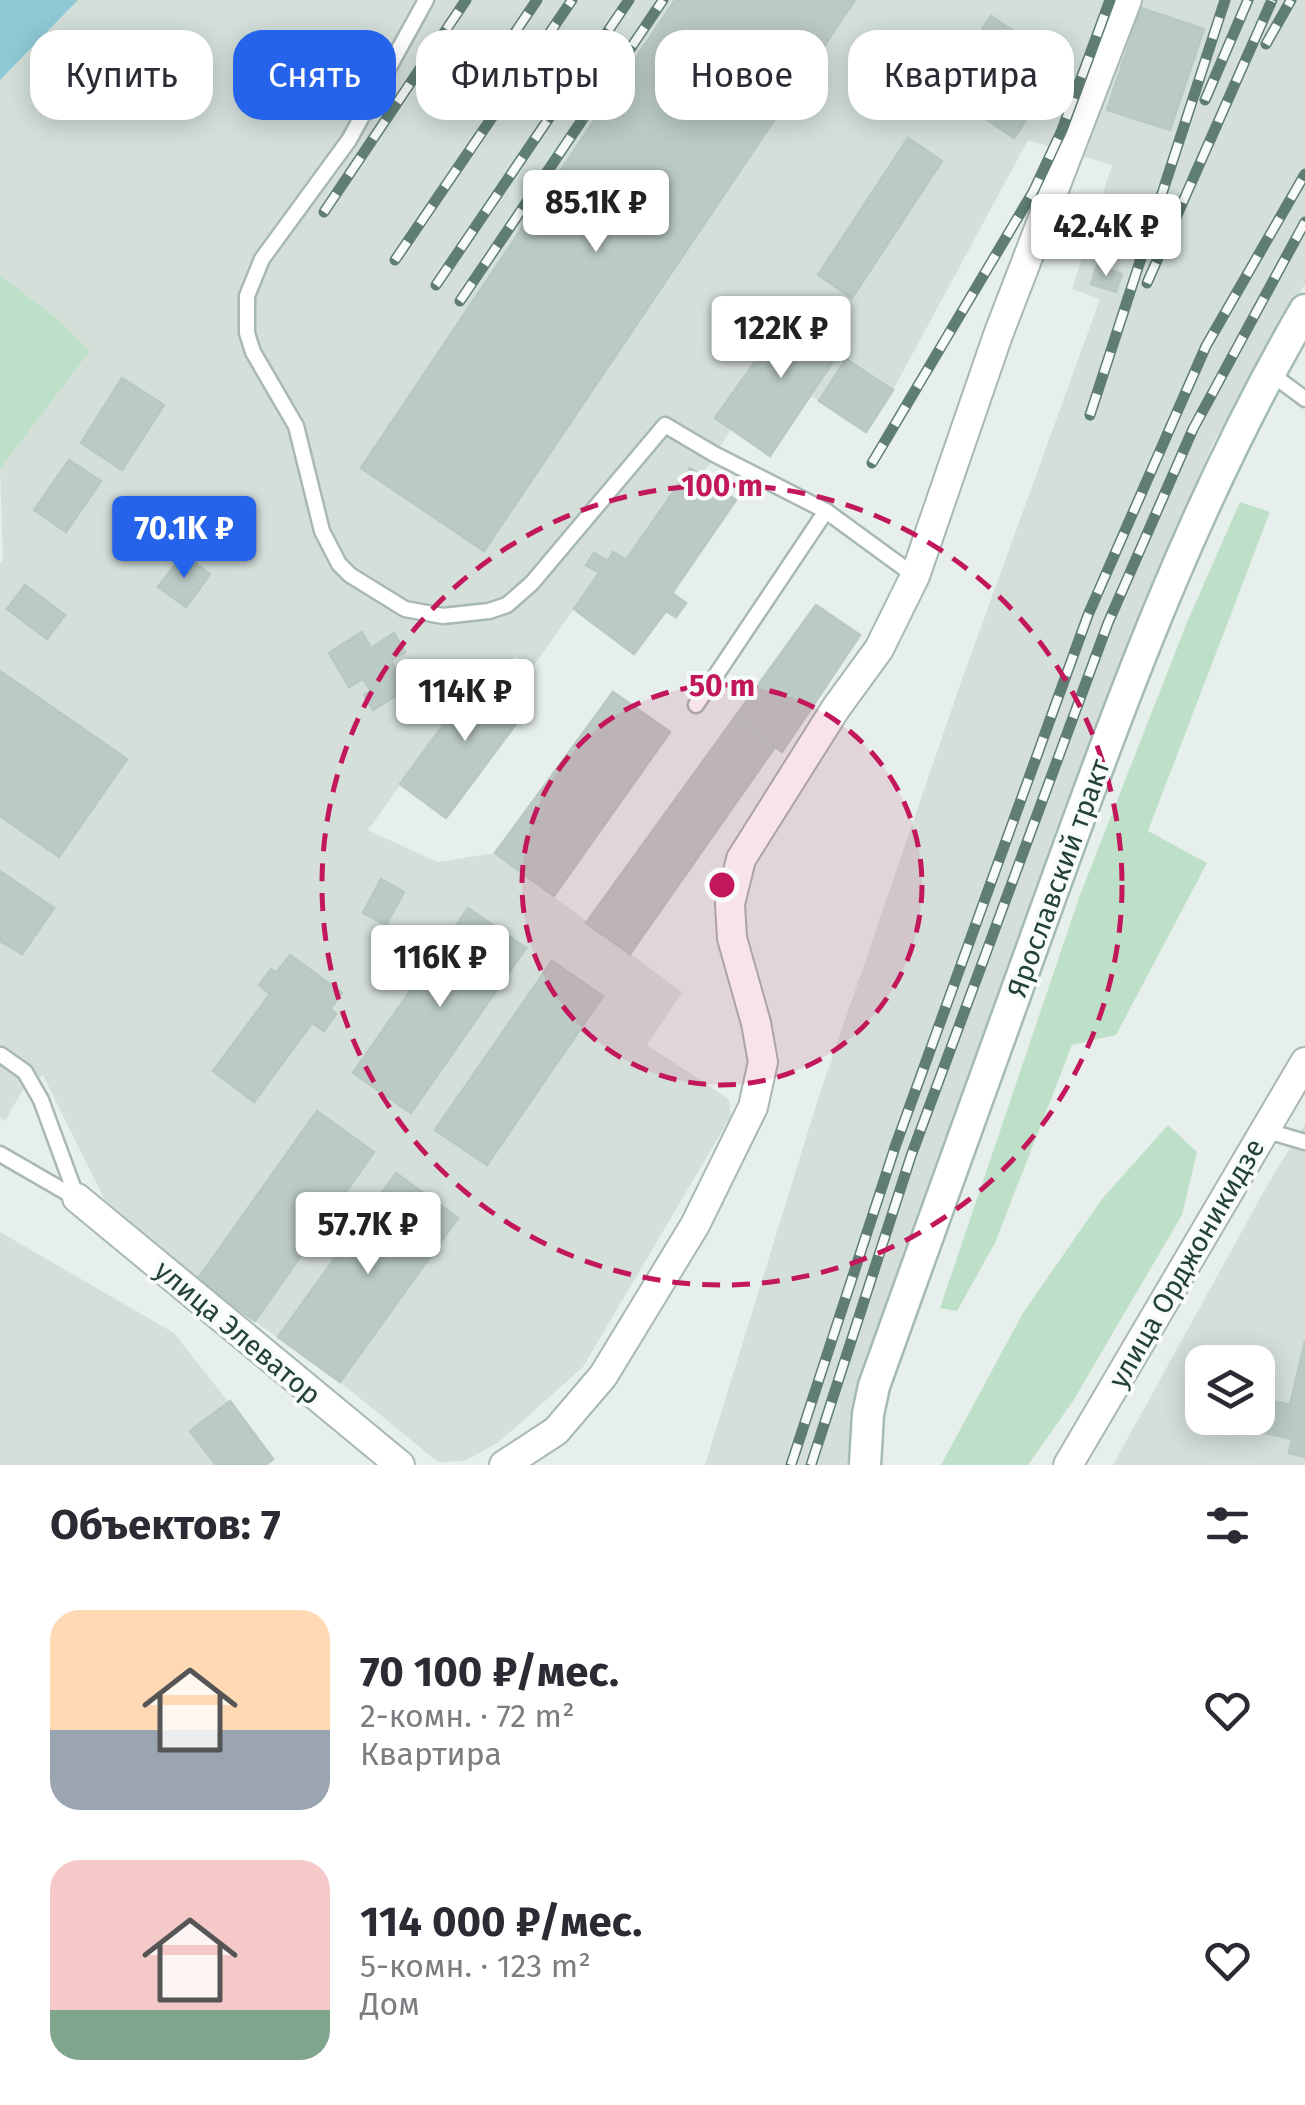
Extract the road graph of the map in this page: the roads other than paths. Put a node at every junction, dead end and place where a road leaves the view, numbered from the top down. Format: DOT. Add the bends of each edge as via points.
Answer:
graph roads {
  1 [pos="426,0"];
  2 [pos="1127,0"];
  3 [pos="1305,310"];
  4 [pos="1269,372"];
  5 [pos="1305,400"];
  6 [pos="826,511"];
  7 [pos="915,576"];
  8 [pos="696,705"];
  9 [pos="1,1055"];
  10 [pos="1305,1062"];
  11 [pos="1264,1130"];
  12 [pos="1305,1142"];
  13 [pos="0,1154"];
  14 [pos="77,1198"];
  15 [pos="400,1465"];
  16 [pos="504,1465"];
  17 [pos="865,1465"];
  18 [pos="1068,1465"];
  1 -- 6 [label="lane" via="349,140 262,260 246,296 252,352 296,426 322,531 339,564 388,600 423,614 507,605 666,425"];
  2 -- 7 [label="street" via="998,335"];
  3 -- 4 [label="street, Ярославский тракт"];
  4 -- 5 [label="lane"];
  4 -- 17 [label="street, Ярославский тракт" via="1187,539 1115,718 874,1386"];
  6 -- 7 [label="lane"];
  6 -- 8 [label="lane"];
  7 -- 16 [label="street" via="879,649 741,859 730,904 763,1062 753,1107 695,1224 604,1376 556,1432"];
  9 -- 14 [label="lane" via="25,1072 41,1100"];
  10 -- 11 [label="street, улица Орджоникидзе"];
  11 -- 12 [label="lane"];
  11 -- 18 [label="street, улица Орджоникидзе"];
  13 -- 14 [label="lane"];
  14 -- 15 [label="street, улица Элеватор"];
}
